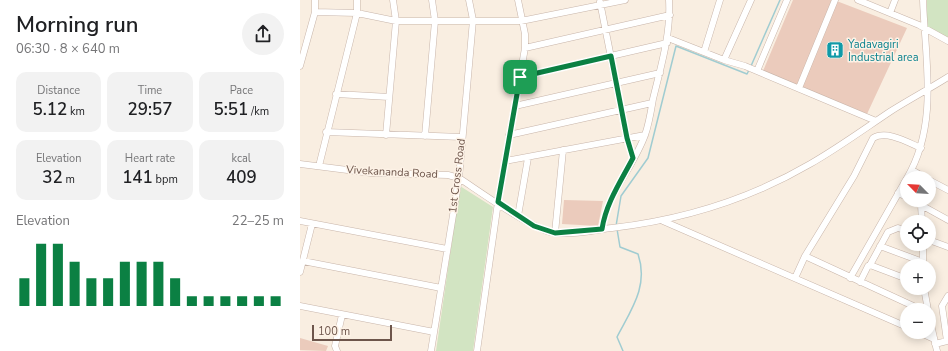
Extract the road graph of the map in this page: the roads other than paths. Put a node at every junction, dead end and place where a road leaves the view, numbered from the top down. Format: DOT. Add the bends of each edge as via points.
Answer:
graph roads {
  1 [pos="315,0"];
  2 [pos="357,0"];
  3 [pos="392,0"];
  4 [pos="432,0"];
  5 [pos="469,0"];
  6 [pos="518,0"];
  7 [pos="625,0"];
  8 [pos="669,0"];
  9 [pos="720,0"];
  10 [pos="751,0"];
  11 [pos="787,0"];
  12 [pos="835,0"];
  13 [pos="858,0"];
  14 [pos="895,0"];
  15 [pos="923,0"];
  16 [pos="600,2"];
  17 [pos="315,12"];
  18 [pos="357,13"];
  19 [pos="890,13"];
  20 [pos="670,15"];
  21 [pos="473,20"];
  22 [pos="396,21"];
  23 [pos="435,21"];
  24 [pos="521,21"];
  25 [pos="924,28"];
  26 [pos="606,30"];
  27 [pos="669,40"];
  28 [pos="948,41"];
  29 [pos="525,48"];
  30 [pos="704,52"];
  31 [pos="611,56"];
  32 [pos="724,60"];
  33 [pos="300,66"];
  34 [pos="756,71"];
  35 [pos="660,73"];
  36 [pos="520,77"];
  37 [pos="948,77"];
  38 [pos="617,83"];
  39 [pos="798,88"];
  40 [pos="929,89"];
  41 [pos="336,94"];
  42 [pos="389,97"];
  43 [pos="652,103"];
  44 [pos="515,106"];
  45 [pos="622,110"];
  46 [pos="876,121"];
  47 [pos="868,126"];
  48 [pos="326,132"];
  49 [pos="386,135"];
  50 [pos="510,135"];
  51 [pos="645,135"];
  52 [pos="425,136"];
  53 [pos="462,137"];
  54 [pos="875,137"];
  55 [pos="627,138"];
  56 [pos="921,148"];
  57 [pos="563,150"];
  58 [pos="528,158"];
  59 [pos="633,158"];
  60 [pos="505,161"];
  61 [pos="300,164"];
  62 [pos="319,166"];
  63 [pos="912,170"];
  64 [pos="458,178"];
  65 [pos="936,184"];
  66 [pos="900,190"];
  67 [pos="948,190"];
  68 [pos="898,193"];
  69 [pos="498,202"];
  70 [pos="925,207"];
  71 [pos="518,216"];
  72 [pos="948,220"];
  73 [pos="300,221"];
  74 [pos="664,221"];
  75 [pos="312,224"];
  76 [pos="602,229"];
  77 [pos="900,229"];
  78 [pos="555,233"];
  79 [pos="936,243"];
  80 [pos="880,246"];
  81 [pos="948,247"];
  82 [pos="447,249"];
  83 [pos="805,256"];
  84 [pos="911,259"];
  85 [pos="303,261"];
  86 [pos="870,265"];
  87 [pos="300,272"];
  88 [pos="900,276"];
  89 [pos="795,278"];
  90 [pos="850,278"];
  91 [pos="860,282"];
  92 [pos="441,288"];
  93 [pos="948,296"];
  94 [pos="906,303"];
  95 [pos="300,306"];
  96 [pos="342,315"];
  97 [pos="900,324"];
  98 [pos="434,332"];
  99 [pos="935,345"];
  100 [pos="337,351"];
  101 [pos="431,351"];
  102 [pos="477,351"];
  1 -- 17 [label="street"];
  2 -- 18 [label="street"];
  3 -- 22 [label="street"];
  4 -- 23 [label="street"];
  5 -- 21 [label="street, 1st Cross Road"];
  6 -- 24 [label="street"];
  7 -- 16 [label="street"];
  8 -- 20 [label="street"];
  9 -- 30 [label="street"];
  10 -- 32 [label="street"];
  11 -- 34 [label="street"];
  12 -- 39 [label="street"];
  13 -- 19 [label="street"];
  14 -- 19 [label="street"];
  15 -- 25 [label="street"];
  16 -- 24 [label="street"];
  16 -- 26 [label="street"];
  17 -- 18 [label="street"];
  17 -- 33 [label="street"];
  18 -- 22 [label="street"];
  18 -- 41 [label="street"];
  19 -- 25 [label="street"];
  20 -- 26 [label="street"];
  20 -- 27 [label="street"];
  21 -- 23 [label="street"];
  21 -- 24 [label="street"];
  21 -- 53 [label="street, 1st Cross Road"];
  22 -- 23 [label="street"];
  22 -- 42 [label="street"];
  23 -- 52 [label="street"];
  24 -- 29 [label="street" via="525,34"];
  25 -- 28 [label="street"];
  25 -- 40 [label="street"];
  26 -- 29 [label="street"];
  26 -- 31 [label="street"];
  27 -- 30 [label="street"];
  27 -- 31 [label="street"];
  27 -- 35 [label="street"];
  29 -- 36 [label="street"];
  30 -- 32 [label="street"];
  31 -- 36 [label="street"];
  31 -- 38 [label="street"];
  32 -- 34 [label="street"];
  34 -- 39 [label="street"];
  35 -- 38 [label="street"];
  35 -- 43 [label="street"];
  36 -- 44 [label="street"];
  37 -- 40 [label="street, Vivekananda Road"];
  38 -- 44 [label="street"];
  38 -- 45 [label="street"];
  39 -- 46 [label="street"];
  40 -- 46 [label="street, Vivekananda Road"];
  40 -- 56 [label="street"];
  41 -- 42 [label="street"];
  41 -- 48 [label="street"];
  42 -- 49 [label="street"];
  43 -- 45 [label="street"];
  43 -- 51 [label="street"];
  44 -- 50 [label="street"];
  45 -- 50 [label="street"];
  45 -- 55 [label="street"];
  46 -- 47 [label="street, Vivekananda Road"];
  47 -- 54 [label="street"];
  47 -- 74 [label="street, Vivekananda Road" via="809,165 778,181 719,204"];
  48 -- 49 [label="street"];
  48 -- 62 [label="street"];
  49 -- 52 [label="street"];
  50 -- 60 [label="street"];
  51 -- 55 [label="street"];
  51 -- 59 [label="street"];
  52 -- 53 [label="street"];
  53 -- 64 [label="street, 1st Cross Road"];
  54 -- 56 [label="street" via="884,135 899,138"];
  54 -- 83 [label="street"];
  55 -- 57 [label="street"];
  55 -- 59 [label="street"];
  56 -- 63 [label="street"];
  57 -- 58 [label="street"];
  57 -- 78 [label="street"];
  58 -- 60 [label="street"];
  58 -- 71 [label="street"];
  59 -- 76 [label="street" via="604,216"];
  60 -- 69 [label="street"];
  61 -- 62 [label="street, Vivekananda Road"];
  62 -- 64 [label="street, Vivekananda Road" via="371,173 448,175"];
  64 -- 69 [label="street, Vivekananda Road"];
  64 -- 82 [label="street, 1st Cross Road"];
  65 -- 67 [label="street"];
  66 -- 68 [label="street"];
  68 -- 90 [label="street"];
  69 -- 71 [label="street, Vivekananda Road"];
  69 -- 102 [label="street"];
  70 -- 72 [label="street"];
  71 -- 78 [label="street, Vivekananda Road" via="534,226"];
  73 -- 75 [label="street"];
  74 -- 76 [label="street, Vivekananda Road"];
  74 -- 89 [label="street"];
  75 -- 82 [label="street"];
  75 -- 85 [label="street"];
  76 -- 78 [label="street, Vivekananda Road"];
  77 -- 80 [label="street" via="886,234"];
  79 -- 81 [label="street"];
  80 -- 84 [label="street"];
  80 -- 86 [label="street"];
  82 -- 92 [label="street, 1st Cross Road"];
  83 -- 89 [label="street"];
  83 -- 90 [label="street"];
  85 -- 87 [label="street"];
  85 -- 92 [label="street"];
  86 -- 88 [label="street"];
  86 -- 91 [label="street"];
  89 -- 97 [label="street"];
  90 -- 91 [label="street"];
  91 -- 94 [label="street"];
  92 -- 98 [label="street, 1st Cross Road"];
  93 -- 99 [label="street" via="942,306 948,341"];
  95 -- 96 [label="street"];
  96 -- 98 [label="street"];
  96 -- 100 [label="street"];
  98 -- 101 [label="street, 1st Cross Road"];
}
